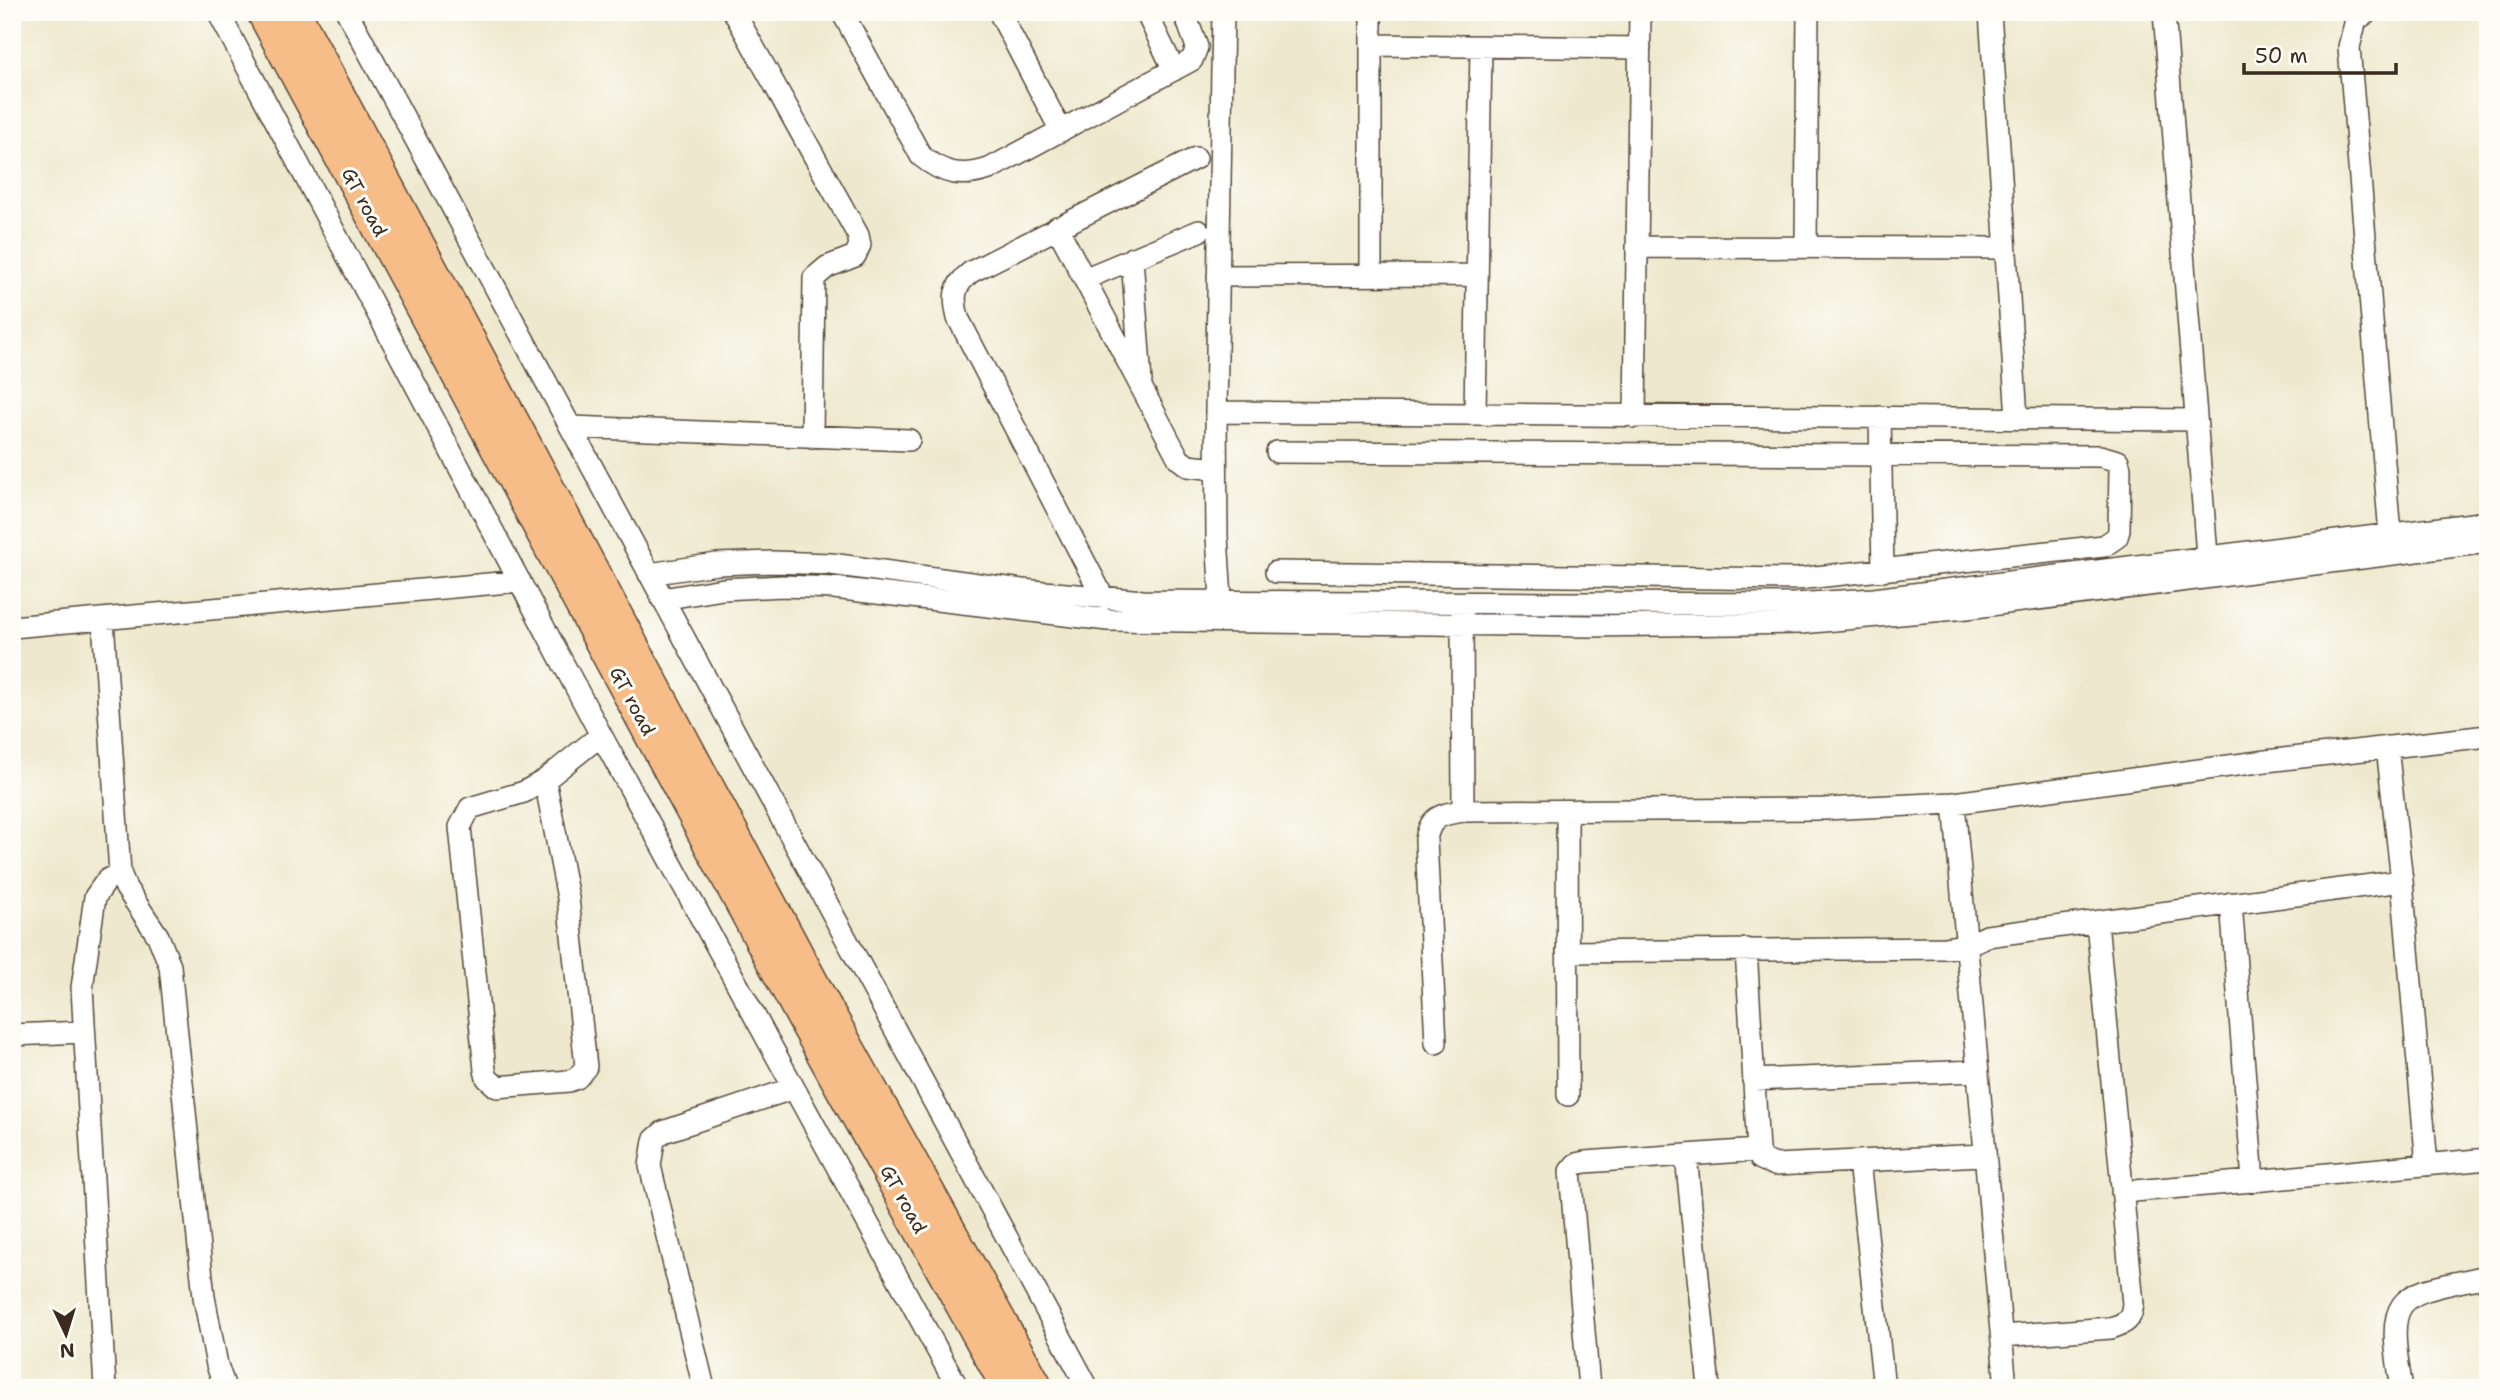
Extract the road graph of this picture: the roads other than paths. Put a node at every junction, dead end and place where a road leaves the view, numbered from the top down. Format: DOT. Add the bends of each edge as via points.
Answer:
graph roads {
  1 [pos="218,12"];
  2 [pos="263,12"];
  3 [pos="294,12"];
  4 [pos="347,12"];
  5 [pos="734,12"];
  6 [pos="842,12"];
  7 [pos="999,12"];
  8 [pos="1146,12"];
  9 [pos="1184,12"];
  10 [pos="1223,12"];
  11 [pos="1371,12"];
  12 [pos="1640,12"];
  13 [pos="1808,12"];
  14 [pos="1990,12"];
  15 [pos="2164,12"];
  16 [pos="2368,12"];
  17 [pos="1371,45"];
  18 [pos="1481,46"];
  19 [pos="1640,48"];
  20 [pos="1174,70"];
  21 [pos="1061,131"];
  22 [pos="1196,158"];
  23 [pos="1057,227"];
  24 [pos="1199,232"];
  25 [pos="1637,247"];
  26 [pos="1806,247"];
  27 [pos="2005,248"];
  28 [pos="1132,258"];
  29 [pos="1371,275"];
  30 [pos="1477,275"];
  31 [pos="1218,276"];
  32 [pos="1084,279"];
  33 [pos="1142,392"];
  34 [pos="1216,412"];
  35 [pos="1475,414"];
  36 [pos="1635,417"];
  37 [pos="1880,417"];
  38 [pos="2017,418"];
  39 [pos="2196,420"];
  40 [pos="570,427"];
  41 [pos="812,437"];
  42 [pos="909,440"];
  43 [pos="1277,452"];
  44 [pos="1883,453"];
  45 [pos="1216,469"];
  46 [pos="2488,522"];
  47 [pos="2390,534"];
  48 [pos="2488,542"];
  49 [pos="2208,567"];
  50 [pos="1883,571"];
  51 [pos="1276,572"];
  52 [pos="649,574"];
  53 [pos="520,581"];
  54 [pos="662,599"];
  55 [pos="1104,599"];
  56 [pos="1221,600"];
  57 [pos="1462,601"];
  58 [pos="103,620"];
  59 [pos="1222,623"];
  60 [pos="1462,624"];
  61 [pos="12,627"];
  62 [pos="601,735"];
  63 [pos="2488,736"];
  64 [pos="2387,747"];
  65 [pos="545,780"];
  66 [pos="1954,803"];
  67 [pos="1462,811"];
  68 [pos="1567,813"];
  69 [pos="120,873"];
  70 [pos="2402,881"];
  71 [pos="2231,903"];
  72 [pos="2097,922"];
  73 [pos="1967,944"];
  74 [pos="1746,949"];
  75 [pos="1567,952"];
  76 [pos="83,1032"];
  77 [pos="12,1035"];
  78 [pos="1436,1043"];
  79 [pos="1976,1071"];
  80 [pos="1753,1080"];
  81 [pos="794,1088"];
  82 [pos="1568,1095"];
  83 [pos="1758,1150"];
  84 [pos="1686,1155"];
  85 [pos="1983,1155"];
  86 [pos="2488,1158"];
  87 [pos="1859,1161"];
  88 [pos="2427,1165"];
  89 [pos="2253,1181"];
  90 [pos="2122,1192"];
  91 [pos="2488,1276"];
  92 [pos="2002,1336"];
  93 [pos="105,1388"];
  94 [pos="225,1388"];
  95 [pos="704,1388"];
  96 [pos="958,1388"];
  97 [pos="1008,1388"];
  98 [pos="1037,1388"];
  99 [pos="1088,1388"];
  100 [pos="1589,1388"];
  101 [pos="1709,1388"];
  102 [pos="1884,1388"];
  103 [pos="2006,1388"];
  104 [pos="2402,1388"];
  1 -- 53 [label="street"];
  2 -- 97 [label="highway, GT road" via="802,1016"];
  3 -- 98 [label="highway, GT road" via="816,991"];
  4 -- 40 [label="street"];
  5 -- 41 [label="street" via="860,245 855,256 827,267 814,278"];
  6 -- 21 [label="street" via="911,142 934,167 949,173 976,173"];
  7 -- 21 [label="street"];
  8 -- 20 [label="street"];
  9 -- 20 [label="street" via="1197,52"];
  10 -- 31 [label="street"];
  11 -- 17 [label="street"];
  12 -- 19 [label="street"];
  13 -- 26 [label="street"];
  14 -- 27 [label="street"];
  15 -- 39 [label="street"];
  16 -- 47 [label="street" via="2356,20 2349,47"];
  17 -- 18 [label="street"];
  17 -- 29 [label="street"];
  18 -- 19 [label="street"];
  18 -- 30 [label="street"];
  19 -- 25 [label="street"];
  20 -- 21 [label="street"];
  22 -- 23 [label="street"];
  23 -- 32 [label="street"];
  23 -- 55 [label="street" via="971,272 958,283 955,304 958,318"];
  24 -- 28 [label="street"];
  25 -- 26 [label="street"];
  25 -- 36 [label="street"];
  26 -- 27 [label="street"];
  27 -- 38 [label="street"];
  28 -- 32 [label="street"];
  28 -- 33 [label="street"];
  29 -- 30 [label="street"];
  29 -- 31 [label="street"];
  30 -- 35 [label="street"];
  31 -- 34 [label="street"];
  32 -- 33 [label="street"];
  33 -- 45 [label="street" via="1180,459 1188,466"];
  34 -- 35 [label="street"];
  34 -- 45 [label="street"];
  35 -- 36 [label="street"];
  36 -- 37 [label="street"];
  37 -- 38 [label="street"];
  37 -- 44 [label="street"];
  38 -- 39 [label="street"];
  39 -- 49 [label="street"];
  40 -- 41 [label="street"];
  40 -- 52 [label="street"];
  41 -- 42 [label="street"];
  43 -- 44 [label="street"];
  44 -- 50 [label="street"];
  44 -- 50 [label="street" via="2100,456 2118,461 2120,468 2119,530 2111,543"];
  45 -- 56 [label="street"];
  46 -- 47 [label="street"];
  47 -- 49 [label="street"];
  48 -- 49 [label="street"];
  49 -- 57 [label="street" via="1794,604"];
  49 -- 60 [label="street" via="1848,620"];
  50 -- 51 [label="street" via="1747,580"];
  52 -- 54 [label="street"];
  52 -- 55 [label="street" via="717,564 831,564"];
  53 -- 58 [label="street"];
  53 -- 62 [label="street"];
  54 -- 59 [label="street" via="723,589 834,588 1108,620"];
  54 -- 99 [label="street"];
  55 -- 56 [label="street"];
  56 -- 57 [label="street"];
  56 -- 59 [label="street"];
  57 -- 60 [label="street"];
  58 -- 61 [label="street"];
  58 -- 69 [label="street"];
  59 -- 60 [label="street"];
  60 -- 67 [label="street"];
  62 -- 65 [label="street"];
  62 -- 81 [label="street"];
  63 -- 64 [label="street"];
  64 -- 66 [label="street"];
  64 -- 70 [label="street"];
  65 -- 65 [label="street" via="524,792 470,808 460,827 481,1042 487,1078 497,1087 569,1081 586,1068 568,898"];
  66 -- 68 [label="street"];
  66 -- 73 [label="street"];
  67 -- 68 [label="street"];
  67 -- 78 [label="street" via="1438,816 1429,825 1426,840"];
  68 -- 75 [label="street"];
  69 -- 76 [label="street" via="107,880 95,897 82,989"];
  69 -- 94 [label="street" via="158,936 170,967 204,1297"];
  70 -- 71 [label="street"];
  70 -- 88 [label="street"];
  71 -- 72 [label="street"];
  71 -- 89 [label="street"];
  72 -- 73 [label="street" via="1987,936"];
  72 -- 90 [label="street"];
  73 -- 74 [label="street" via="1945,948"];
  73 -- 79 [label="street"];
  74 -- 75 [label="street"];
  74 -- 80 [label="street"];
  75 -- 82 [label="street"];
  76 -- 77 [label="street"];
  76 -- 93 [label="street"];
  79 -- 80 [label="street"];
  79 -- 85 [label="street"];
  80 -- 83 [label="street"];
  81 -- 95 [label="street" via="663,1132 654,1140 650,1166"];
  81 -- 96 [label="street"];
  83 -- 84 [label="street"];
  83 -- 87 [label="street" via="1761,1159 1775,1165"];
  84 -- 100 [label="street" via="1585,1162 1570,1171"];
  84 -- 101 [label="street"];
  85 -- 87 [label="street"];
  85 -- 92 [label="street"];
  86 -- 88 [label="street"];
  87 -- 102 [label="street"];
  88 -- 89 [label="street"];
  89 -- 90 [label="street"];
  90 -- 92 [label="street" via="2131,1317 2110,1328"];
  91 -- 104 [label="street" via="2424,1290 2401,1306 2393,1339"];
  92 -- 103 [label="street"];
}
